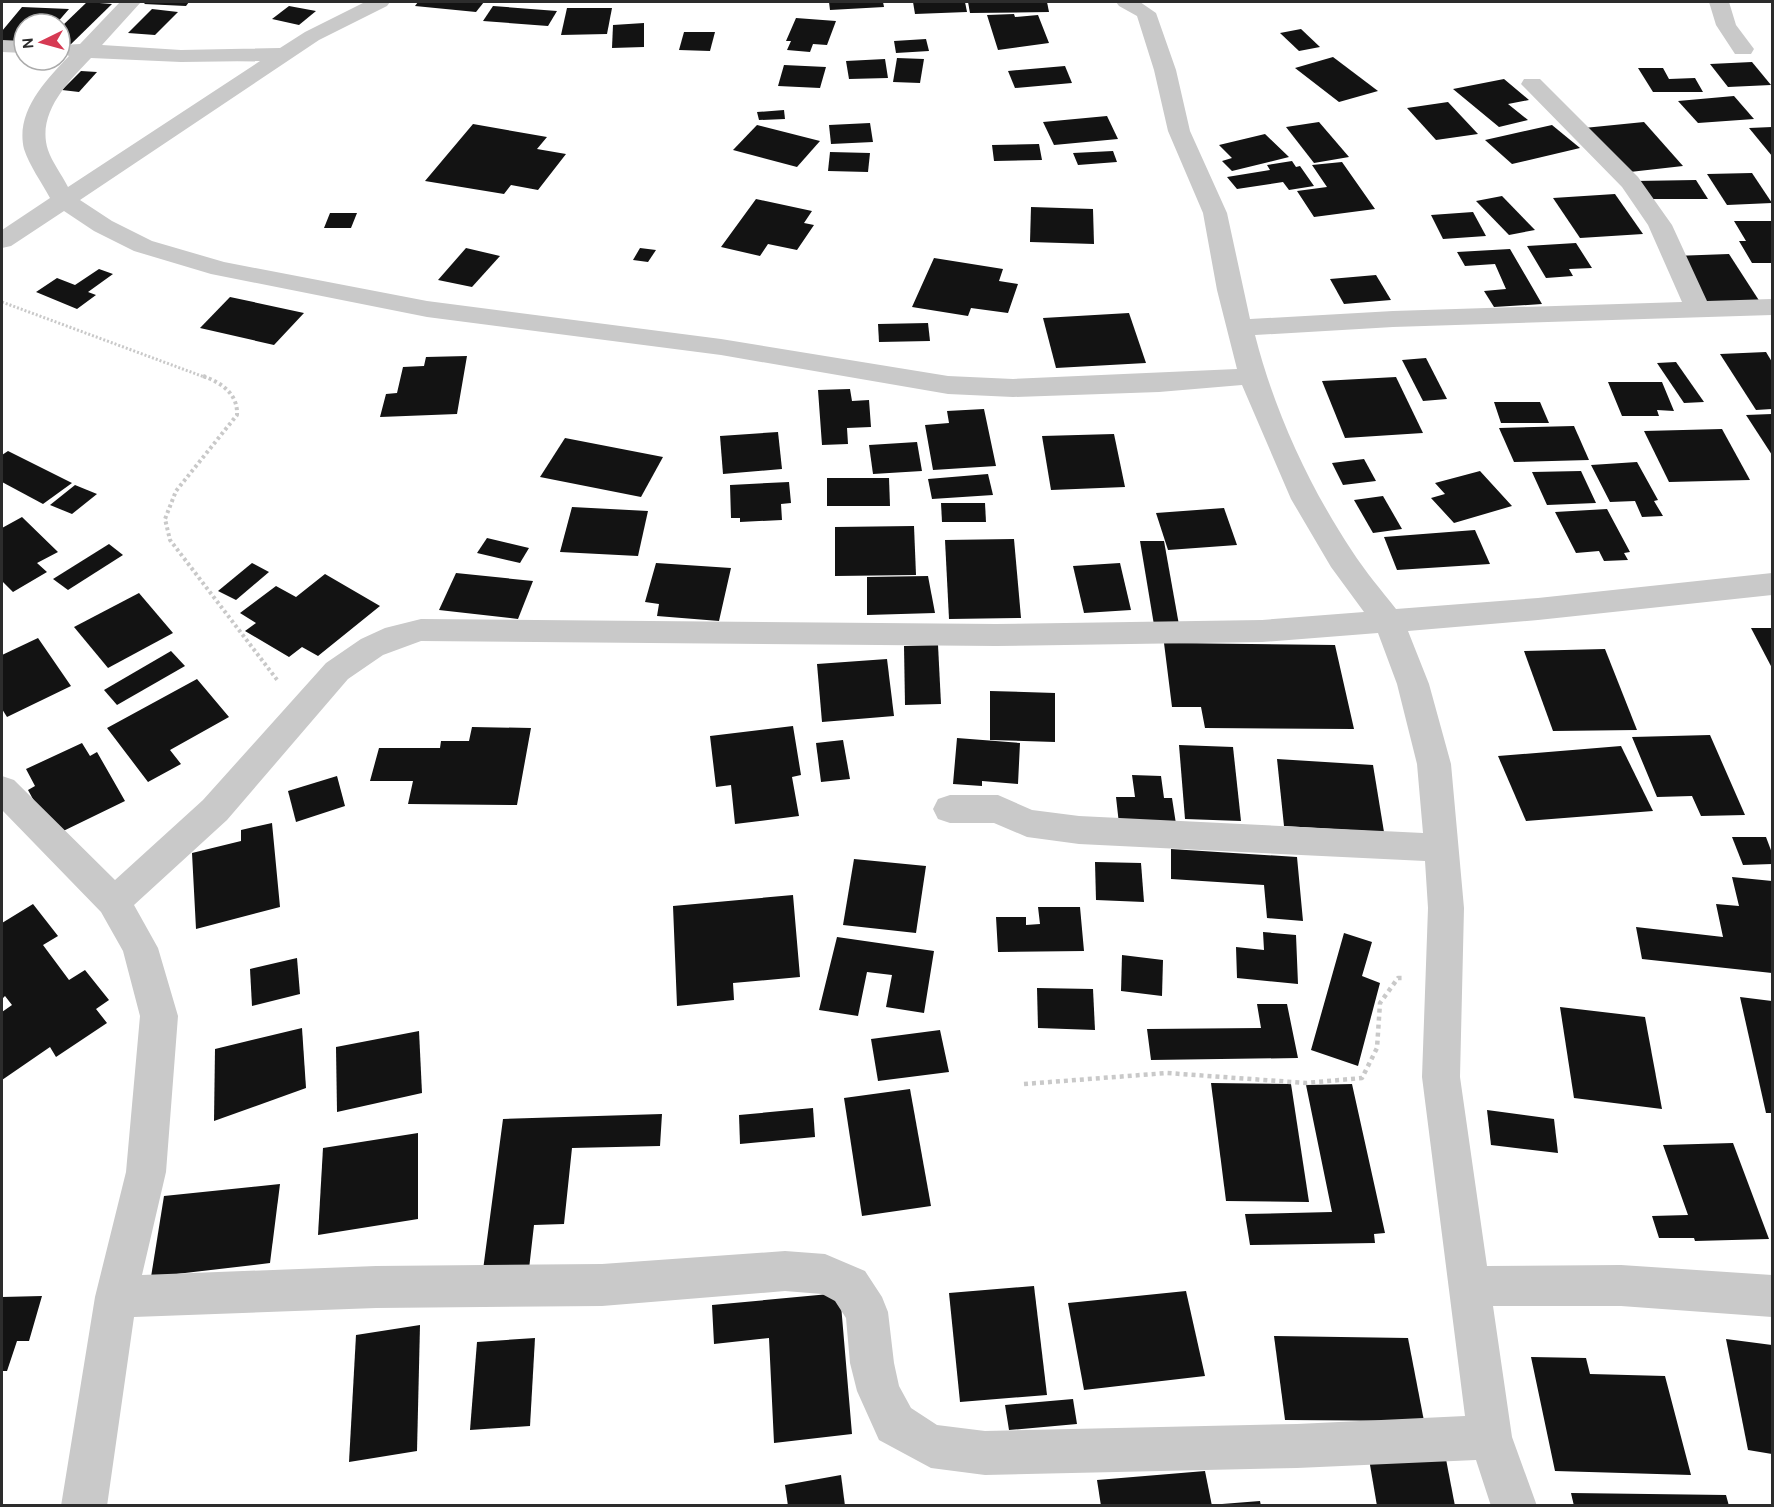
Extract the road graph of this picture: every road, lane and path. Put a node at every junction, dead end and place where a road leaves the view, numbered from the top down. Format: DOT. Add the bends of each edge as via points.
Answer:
graph roads {
  1 [pos="131,2"];
  2 [pos="380,2"];
  3 [pos="1126,2"];
  4 [pos="1719,2"];
  5 [pos="1743,48"];
  6 [pos="72,50"];
  7 [pos="84,50"];
  8 [pos="287,54"];
  9 [pos="1532,84"];
  10 [pos="63,200"];
  11 [pos="2,241"];
  12 [pos="2,302"];
  13 [pos="1773,307"];
  14 [pos="1698,309"];
  15 [pos="1240,328"];
  16 [pos="1252,376"];
  17 [pos="1773,585"];
  18 [pos="1389,622"];
  19 [pos="303,711"];
  20 [pos="2,789"];
  21 [pos="950,809"];
  22 [pos="1441,848"];
  23 [pos="114,902"];
  24 [pos="1444,972"];
  25 [pos="1024,1084"];
  26 [pos="1470,1287"];
  27 [pos="1773,1296"];
  28 [pos="116,1297"];
  29 [pos="1490,1437"];
  30 [pos="84,1506"];
  31 [pos="1514,1506"];
  1 -- 7 [label="street"];
  2 -- 8 [label="street" via="312,36"];
  3 -- 15 [label="street" via="1146,13 1179,131 1215,213"];
  4 -- 5 [label="street" via="1726,25"];
  6 -- 7 [label="street"];
  7 -- 8 [label="street" via="181,56"];
  7 -- 10 [label="street" via="49,90 35,125 36,149"];
  8 -- 10 [label="street"];
  9 -- 14 [label="street" via="1630,182 1660,225"];
  10 -- 11 [label="street"];
  10 -- 16 [label="street" via="143,246 220,269 427,309 721,346 948,385 1025,388"];
  12 -- 19 [label="path" via="211,379 234,393 237,415 177,491 165,519 170,540"];
  13 -- 14 [label="street"];
  14 -- 15 [label="street"];
  15 -- 16 [label="street"];
  16 -- 18 [label="street" via="1305,499 1342,560"];
  17 -- 18 [label="street"];
  18 -- 19 [label="street" via="1262,631 996,635 421,630 372,647 337,671"];
  18 -- 22 [label="street" via="1413,684 1434,764"];
  19 -- 23 [label="street" via="215,810"];
  20 -- 23 [label="street"];
  21 -- 22 [label="street" via="998,809 1027,823 1078,830"];
  22 -- 24 [label="street" via="1446,908"];
  23 -- 28 [label="street" via="140,948 159,1016 146,1172"];
  24 -- 25 [label="path" via="1398,978 1380,1004 1377,1048 1362,1078 1306,1083 1167,1073"];
  24 -- 26 [label="street" via="1441,1077"];
  26 -- 27 [label="street" via="1545,1282 1621,1284"];
  26 -- 29 [label="street"];
  28 -- 29 [label="street" via="376,1287 602,1286 785,1271 825,1274 850,1286 867,1311 879,1391 895,1424 931,1446 985,1453"];
  28 -- 30 [label="street"];
  29 -- 31 [label="street"];
}
